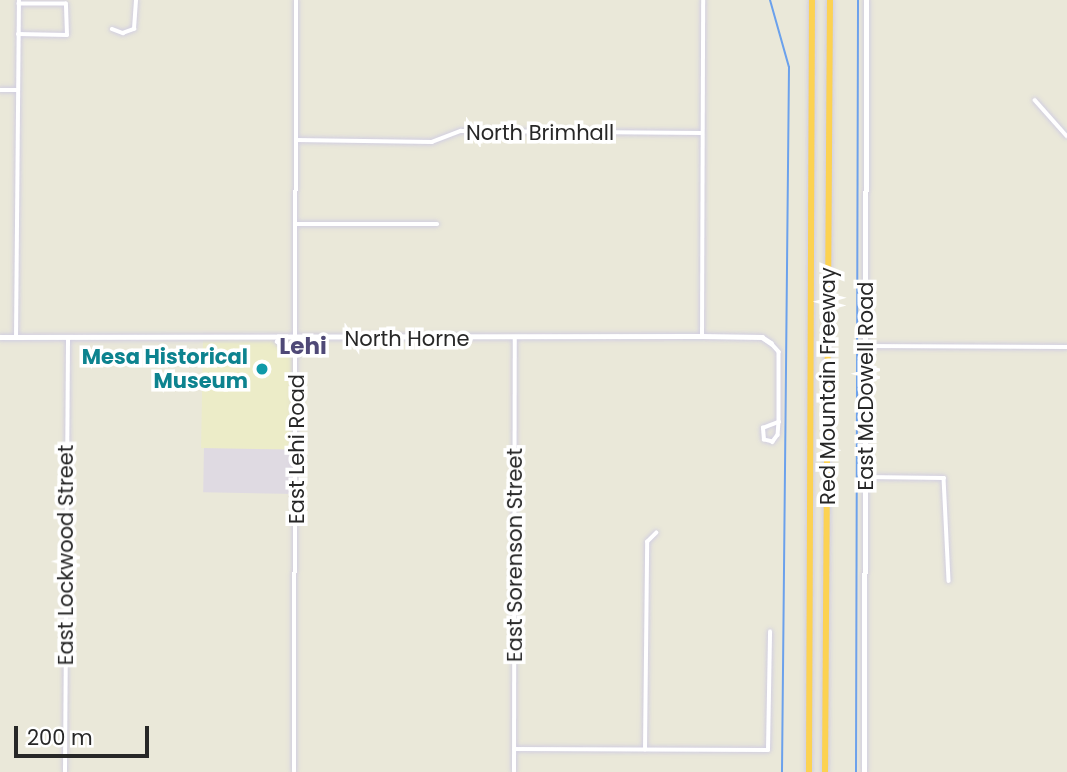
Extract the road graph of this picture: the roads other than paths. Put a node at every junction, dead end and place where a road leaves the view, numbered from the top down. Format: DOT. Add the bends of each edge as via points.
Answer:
graph roads {
  1 [pos="136,0"];
  2 [pos="296,0"];
  3 [pos="703,0"];
  4 [pos="813,0"];
  5 [pos="830,0"];
  6 [pos="866,0"];
  7 [pos="19,2"];
  8 [pos="112,29"];
  9 [pos="18,34"];
  10 [pos="0,90"];
  11 [pos="17,90"];
  12 [pos="1035,100"];
  13 [pos="702,133"];
  14 [pos="1067,136"];
  15 [pos="296,140"];
  16 [pos="297,224"];
  17 [pos="437,224"];
  18 [pos="702,336"];
  19 [pos="0,337"];
  20 [pos="16,338"];
  21 [pos="68,338"];
  22 [pos="262,339"];
  23 [pos="297,339"];
  24 [pos="515,339"];
  25 [pos="771,343"];
  26 [pos="867,346"];
  27 [pos="1067,347"];
  28 [pos="297,354"];
  29 [pos="779,422"];
  30 [pos="866,477"];
  31 [pos="656,533"];
  32 [pos="948,581"];
  33 [pos="770,632"];
  34 [pos="514,749"];
  35 [pos="645,750"];
  36 [pos="65,772"];
  37 [pos="294,772"];
  38 [pos="514,772"];
  39 [pos="809,772"];
  40 [pos="825,772"];
  41 [pos="864,772"];
  1 -- 8 [label="street" via="134,29 123,33"];
  2 -- 15 [label="street, East Lehi Road"];
  3 -- 13 [label="street"];
  4 -- 39 [label="highway, Red Mountain Freeway"];
  5 -- 40 [label="highway, Red Mountain Freeway"];
  6 -- 26 [label="street, East McDowell Road"];
  7 -- 9 [label="street"];
  7 -- 9 [label="street" via="66,4 67,35"];
  9 -- 11 [label="street"];
  10 -- 11 [label="street"];
  11 -- 20 [label="street"];
  12 -- 14 [label="street"];
  13 -- 15 [label="street, North Brimhall" via="461,131 432,142"];
  13 -- 18 [label="street"];
  15 -- 16 [label="street, East Lehi Road"];
  16 -- 17 [label="street"];
  16 -- 23 [label="street, East Lehi Road"];
  18 -- 24 [label="street, North Horne"];
  18 -- 25 [label="street, North Horne" via="762,337"];
  19 -- 20 [label="street, North Horne"];
  20 -- 21 [label="street, North Horne"];
  21 -- 22 [label="street, North Horne"];
  21 -- 36 [label="street, East Lockwood Street"];
  22 -- 23 [label="street, North Horne"];
  22 -- 28 [label="street" via="288,344"];
  23 -- 24 [label="street, North Horne"];
  23 -- 28 [label="street, East Lehi Road"];
  24 -- 34 [label="street, East Sorenson Street"];
  25 -- 29 [label="street" via="779,352"];
  26 -- 27 [label="street"];
  26 -- 30 [label="street, East McDowell Road"];
  28 -- 37 [label="street, East Lehi Road"];
  29 -- 29 [label="street" via="776,439 764,440 763,428"];
  30 -- 32 [label="street" via="945,480"];
  30 -- 41 [label="street, East McDowell Road"];
  31 -- 35 [label="street" via="647,542"];
  33 -- 35 [label="street" via="768,750"];
  34 -- 35 [label="street"];
  34 -- 38 [label="street, East Sorenson Street"];
}
